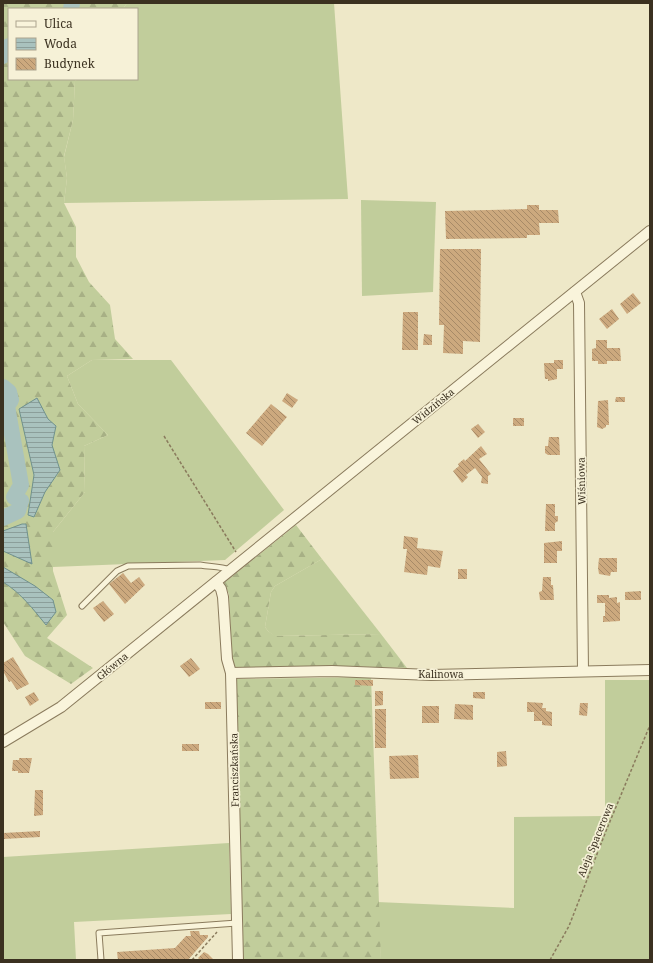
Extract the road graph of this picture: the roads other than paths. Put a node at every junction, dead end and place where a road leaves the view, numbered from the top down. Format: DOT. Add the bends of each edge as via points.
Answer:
graph roads {
  1 [pos="650,231"];
  2 [pos="575,292"];
  3 [pos="230,570"];
  4 [pos="216,582"];
  5 [pos="82,606"];
  6 [pos="650,670"];
  7 [pos="583,671"];
  8 [pos="231,673"];
  9 [pos="3,742"];
  10 [pos="237,923"];
  11 [pos="101,960"];
  12 [pos="238,960"];
  1 -- 2 [label="street, Widzińska"];
  2 -- 3 [label="street, Widzińska"];
  2 -- 7 [label="street, Wiśniowa" via="579,303"];
  3 -- 4 [label="street, Widzińska"];
  3 -- 5 [label="lane" via="222,566 200,564 128,566 117,571"];
  4 -- 8 [label="street, Franciszkańska" via="223,598 227,660"];
  4 -- 9 [label="street, Główna" via="61,707"];
  6 -- 7 [label="street, Kalinowa"];
  7 -- 8 [label="street, Kalinowa" via="431,675 332,671"];
  8 -- 10 [label="street, Franciszkańska"];
  10 -- 11 [label="lane" via="99,933"];
  10 -- 12 [label="street, Franciszkańska"];
}
